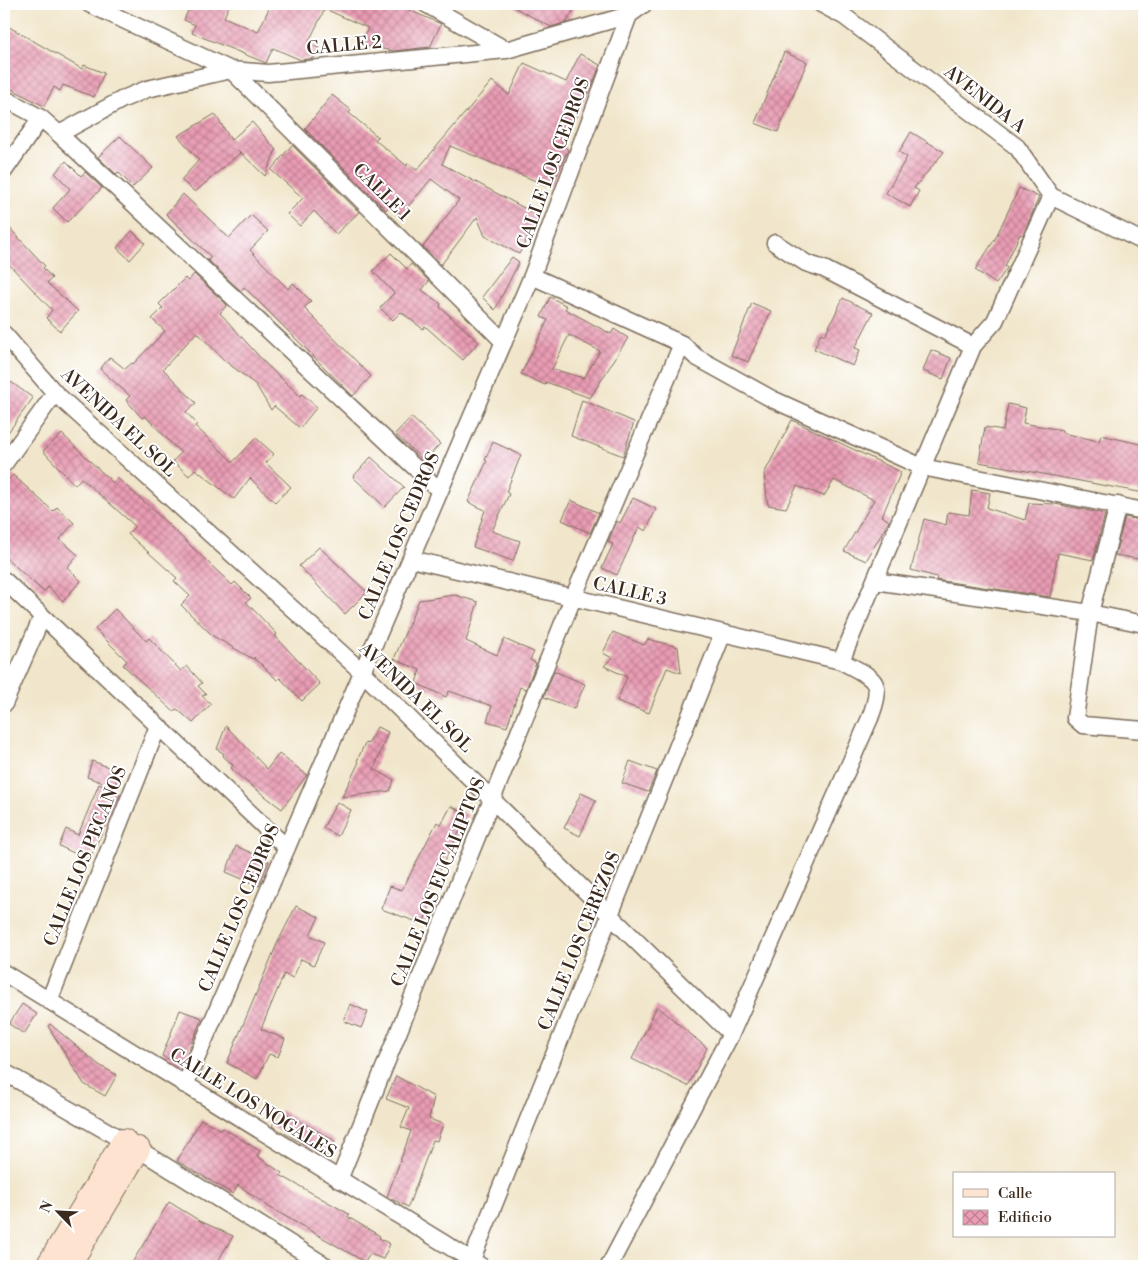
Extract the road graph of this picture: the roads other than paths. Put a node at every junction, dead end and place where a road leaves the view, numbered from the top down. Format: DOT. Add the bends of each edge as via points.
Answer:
graph roads {
  1 [pos="89,4"];
  2 [pos="426,4"];
  3 [pos="644,4"];
  4 [pos="821,4"];
  5 [pos="631,9"];
  6 [pos="506,50"];
  7 [pos="231,70"];
  8 [pos="4,98"];
  9 [pos="41,118"];
  10 [pos="59,134"];
  11 [pos="4,171"];
  12 [pos="1051,196"];
  13 [pos="1144,242"];
  14 [pos="775,243"];
  15 [pos="532,276"];
  16 [pos="4,334"];
  17 [pos="504,342"];
  18 [pos="682,344"];
  19 [pos="973,346"];
  20 [pos="55,393"];
  21 [pos="4,464"];
  22 [pos="922,467"];
  23 [pos="440,492"];
  24 [pos="1118,505"];
  25 [pos="1144,510"];
  26 [pos="410,559"];
  27 [pos="4,580"];
  28 [pos="875,581"];
  29 [pos="573,598"];
  30 [pos="1090,613"];
  31 [pos="42,617"];
  32 [pos="1144,624"];
  33 [pos="723,633"];
  34 [pos="841,661"];
  35 [pos="362,672"];
  36 [pos="4,704"];
  37 [pos="158,726"];
  38 [pos="1144,730"];
  39 [pos="493,798"];
  40 [pos="287,848"];
  41 [pos="611,915"];
  42 [pos="4,973"];
  43 [pos="49,1001"];
  44 [pos="731,1034"];
  45 [pos="4,1072"];
  46 [pos="185,1085"];
  47 [pos="131,1145"];
  48 [pos="339,1180"];
  49 [pos="476,1264"];
  50 [pos="48,1266"];
  51 [pos="68,1266"];
  52 [pos="326,1266"];
  53 [pos="609,1266"];
  1 -- 7 [label="street"];
  2 -- 6 [label="street"];
  3 -- 5 [label="street"];
  4 -- 12 [label="street, AVENIDA A" via="845,18 1017,146"];
  5 -- 6 [label="street, CALLE 2"];
  5 -- 15 [label="street, CALLE LOS CEDROS"];
  6 -- 7 [label="street, CALLE 2" via="268,73"];
  7 -- 10 [label="street, CALLE 2" via="147,89"];
  7 -- 17 [label="street, CALLE 1"];
  8 -- 9 [label="street"];
  9 -- 10 [label="street"];
  9 -- 11 [label="street"];
  10 -- 23 [label="street"];
  12 -- 13 [label="street, AVENIDA A"];
  12 -- 19 [label="street" via="995,321"];
  14 -- 19 [label="street" via="806,263 824,269"];
  15 -- 17 [label="street, CALLE LOS CEDROS"];
  15 -- 18 [label="street"];
  16 -- 20 [label="street, AVENIDA EL SOL"];
  17 -- 23 [label="street, CALLE LOS CEDROS"];
  18 -- 22 [label="street" via="696,357 772,399"];
  18 -- 29 [label="street, CALLE LOS EUCALIPTOS"];
  19 -- 22 [label="street"];
  20 -- 21 [label="street"];
  20 -- 35 [label="street, AVENIDA EL SOL"];
  22 -- 24 [label="street"];
  22 -- 28 [label="street"];
  23 -- 26 [label="street, CALLE LOS CEDROS"];
  24 -- 25 [label="street"];
  24 -- 30 [label="street"];
  26 -- 29 [label="street, CALLE 3"];
  26 -- 35 [label="street, CALLE LOS CEDROS"];
  27 -- 31 [label="street"];
  28 -- 30 [label="street"];
  28 -- 34 [label="street"];
  29 -- 33 [label="street, CALLE 3"];
  29 -- 39 [label="street, CALLE LOS EUCALIPTOS"];
  30 -- 32 [label="street"];
  30 -- 38 [label="street" via="1075,718 1083,724"];
  31 -- 36 [label="street"];
  31 -- 37 [label="street"];
  33 -- 34 [label="street, CALLE 3"];
  33 -- 41 [label="street, CALLE LOS CEREZOS"];
  34 -- 44 [label="street, CALLE 3" via="870,677 876,685 878,698"];
  35 -- 39 [label="street, AVENIDA EL SOL"];
  35 -- 40 [label="street, CALLE LOS CEDROS"];
  37 -- 40 [label="street"];
  37 -- 43 [label="street, CALLE LOS PECANOS"];
  39 -- 41 [label="street, AVENIDA EL SOL"];
  39 -- 48 [label="street, CALLE LOS EUCALIPTOS"];
  40 -- 46 [label="street, CALLE LOS CEDROS"];
  41 -- 44 [label="street, AVENIDA EL SOL"];
  41 -- 49 [label="street, CALLE LOS CEREZOS"];
  42 -- 43 [label="street, CALLE LOS NOGALES"];
  43 -- 46 [label="street, CALLE LOS NOGALES"];
  44 -- 53 [label="street, CALLE 3"];
  45 -- 47 [label="street"];
  46 -- 48 [label="street, CALLE LOS NOGALES"];
  47 -- 50 [label="street"];
  47 -- 51 [label="street"];
  47 -- 52 [label="street"];
  48 -- 49 [label="street, CALLE LOS NOGALES"];
}
